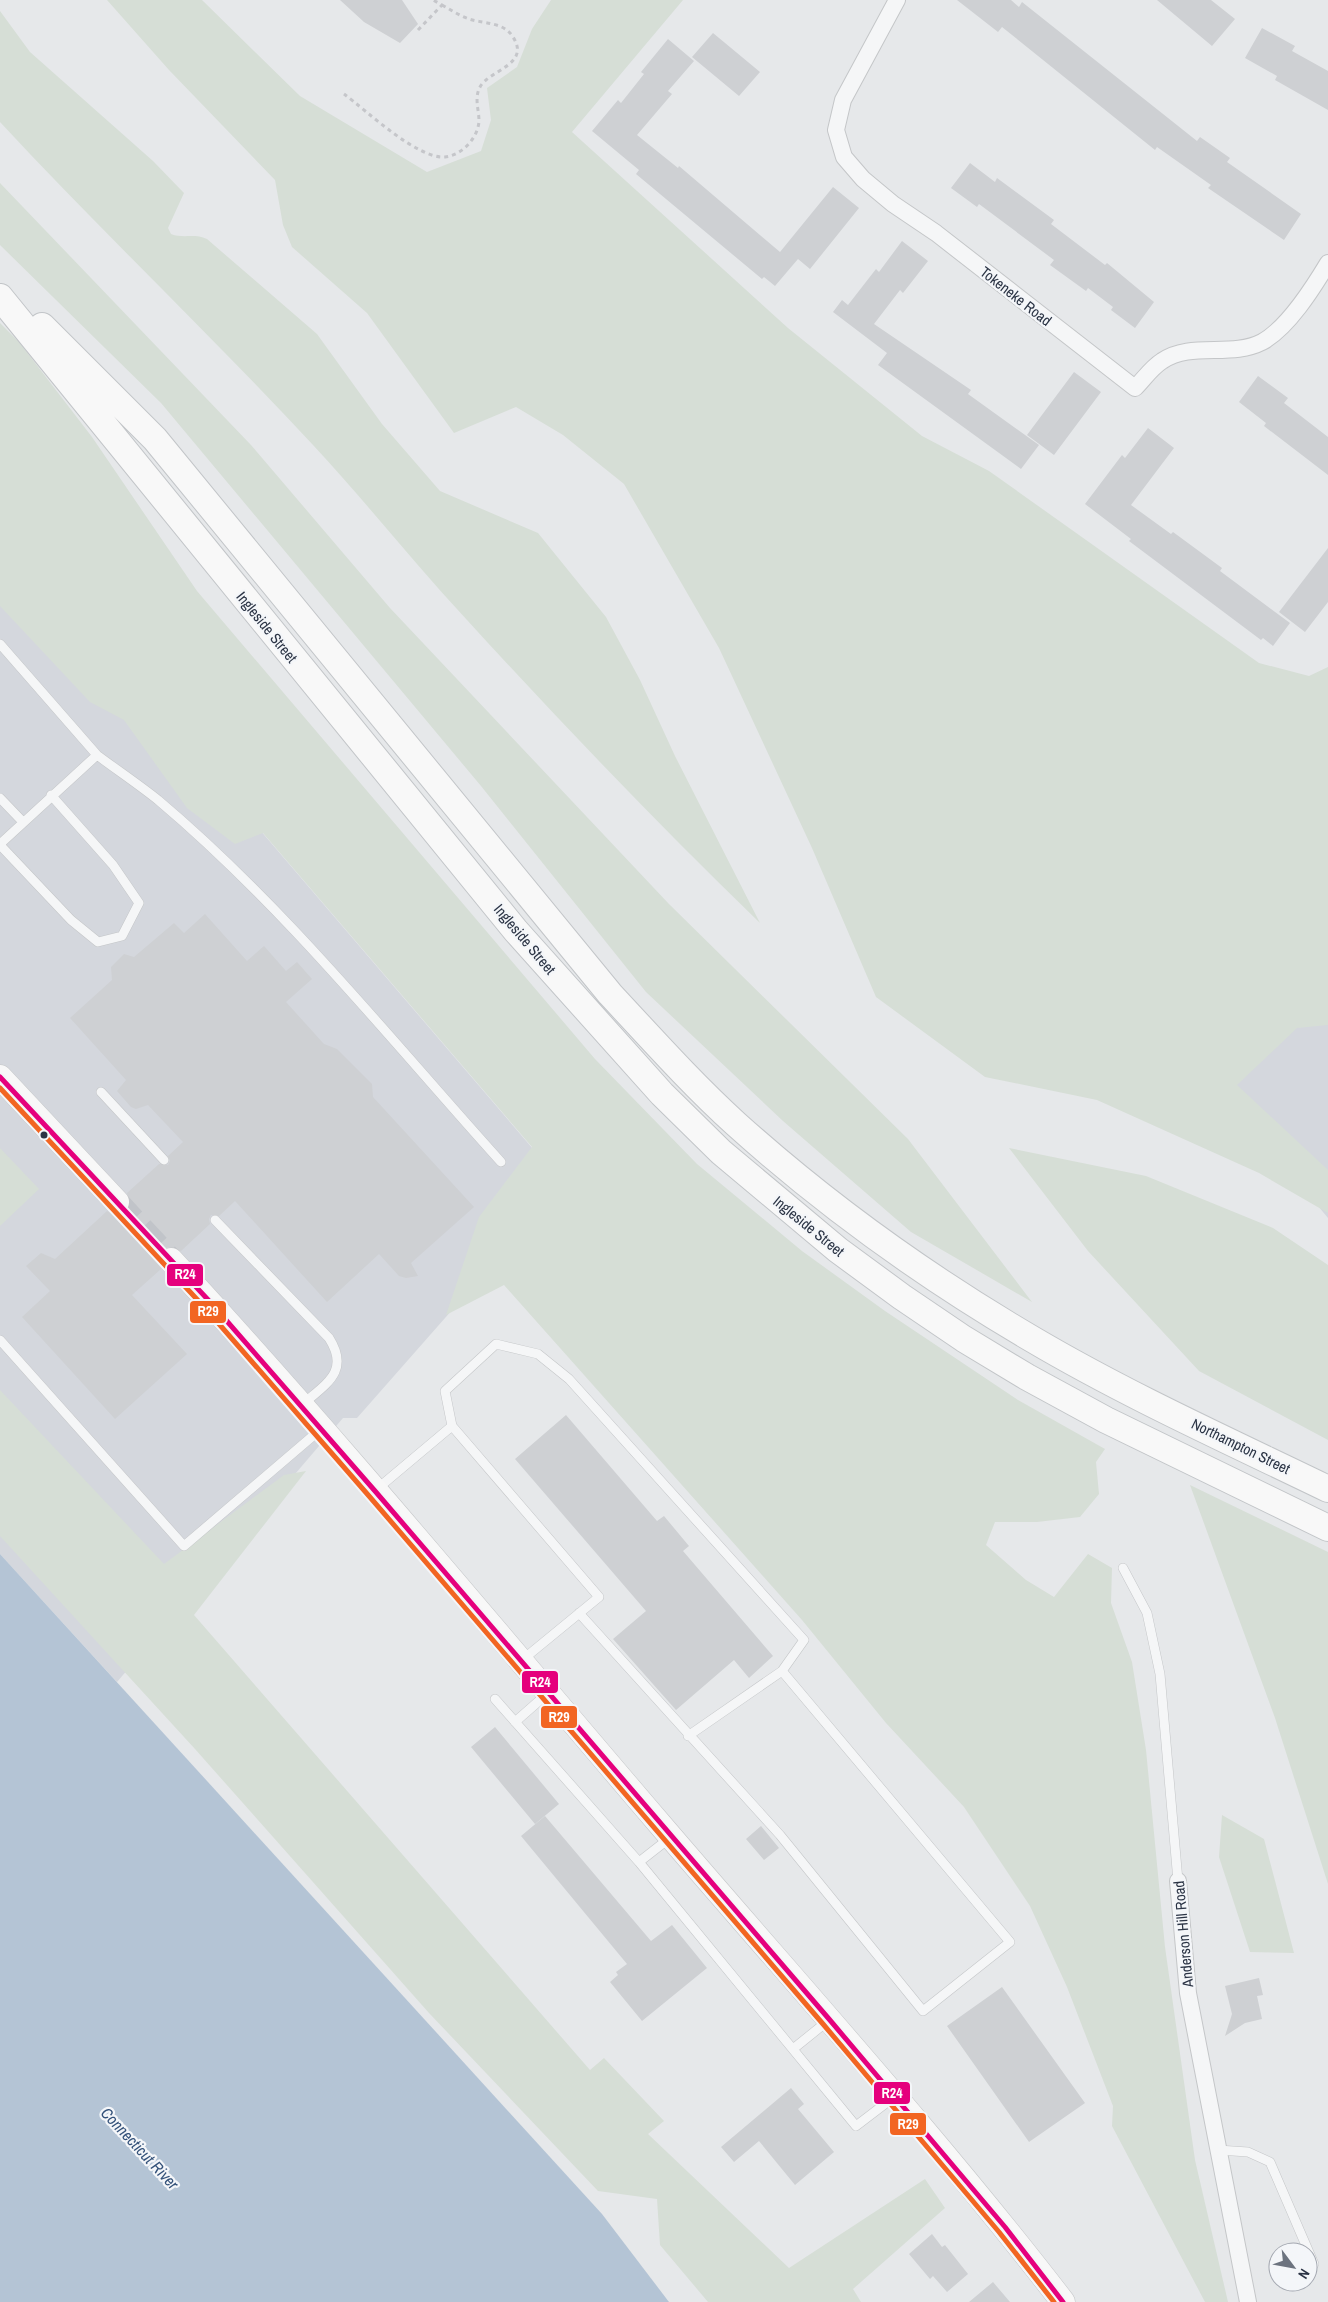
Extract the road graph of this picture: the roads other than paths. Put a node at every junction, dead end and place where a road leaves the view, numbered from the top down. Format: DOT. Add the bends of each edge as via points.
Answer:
graph roads {
  1 [pos="897,0"];
  2 [pos="1328,264"];
  3 [pos="0,283"];
  4 [pos="0,297"];
  5 [pos="0,644"];
  6 [pos="97,755"];
  7 [pos="51,795"];
  8 [pos="0,798"];
  9 [pos="23,822"];
  10 [pos="0,845"];
  11 [pos="0,1077"];
  12 [pos="101,1092"];
  13 [pos="164,1160"];
  14 [pos="501,1162"];
  15 [pos="117,1202"];
  16 [pos="215,1220"];
  17 [pos="171,1260"];
  18 [pos="0,1340"];
  19 [pos="1155,1404"];
  20 [pos="301,1406"];
  21 [pos="452,1426"];
  22 [pos="321,1429"];
  23 [pos="1328,1489"];
  24 [pos="375,1491"];
  25 [pos="1328,1528"];
  26 [pos="1124,1568"];
  27 [pos="579,1613"];
  28 [pos="521,1662"];
  29 [pos="782,1671"];
  30 [pos="548,1693"];
  31 [pos="495,1699"];
  32 [pos="515,1722"];
  33 [pos="688,1736"];
  34 [pos="671,1837"];
  35 [pos="639,1862"];
  36 [pos="1178,1881"];
  37 [pos="829,2019"];
  38 [pos="793,2049"];
  39 [pos="894,2097"];
  40 [pos="1218,2150"];
  41 [pos="1305,2242"];
  42 [pos="1062,2302"];
  43 [pos="1248,2302"];
  1 -- 2 [label="street, Tokeneke Road" via="842,100 836,130 844,158 887,199 936,233 1136,388 1157,365 1176,354 1228,350 1262,342 1290,316"];
  3 -- 19 [label="main road, Ingleside Street" via="154,439 610,994 676,1065 744,1130 804,1181 882,1240 1032,1339"];
  4 -- 25 [label="main road, Ingleside Street" via="516,931 662,1094 721,1152 902,1298 1027,1377 1106,1420"];
  5 -- 6 [label="lane"];
  6 -- 7 [label="lane"];
  6 -- 14 [label="lane" via="157,800 275,911"];
  7 -- 9 [label="lane"];
  7 -- 10 [label="lane" via="113,865 140,903 122,936 98,942 71,920"];
  8 -- 9 [label="lane"];
  9 -- 10 [label="lane"];
  11 -- 15 [label="main road"];
  12 -- 13 [label="lane"];
  16 -- 20 [label="lane" via="329,1338 337,1351 336,1372"];
  17 -- 20 [label="main road"];
  18 -- 22 [label="lane" via="184,1546"];
  19 -- 23 [label="main road, Northampton Street"];
  20 -- 22 [label="main road"];
  21 -- 24 [label="lane"];
  21 -- 27 [label="lane" via="599,1597"];
  21 -- 29 [label="lane" via="446,1391 496,1344 538,1354 570,1379 804,1640"];
  22 -- 24 [label="main road"];
  24 -- 28 [label="main road"];
  26 -- 36 [label="lane, Anderson Hill Road" via="1147,1613 1160,1674"];
  27 -- 28 [label="lane"];
  27 -- 33 [label="lane"];
  28 -- 30 [label="main road"];
  29 -- 33 [label="lane"];
  29 -- 33 [label="lane" via="1010,1942 923,2011 780,1835"];
  30 -- 32 [label="lane"];
  30 -- 34 [label="main road"];
  31 -- 32 [label="lane"];
  32 -- 35 [label="lane"];
  34 -- 35 [label="lane"];
  34 -- 37 [label="main road"];
  35 -- 38 [label="lane"];
  36 -- 40 [label="street, Anderson Hill Road" via="1188,1992"];
  37 -- 38 [label="lane"];
  37 -- 39 [label="main road"];
  38 -- 39 [label="lane" via="856,2126"];
  39 -- 42 [label="main road" via="1005,2228"];
  40 -- 41 [label="lane" via="1248,2152 1270,2162"];
  40 -- 43 [label="street, Anderson Hill Road"];
}
